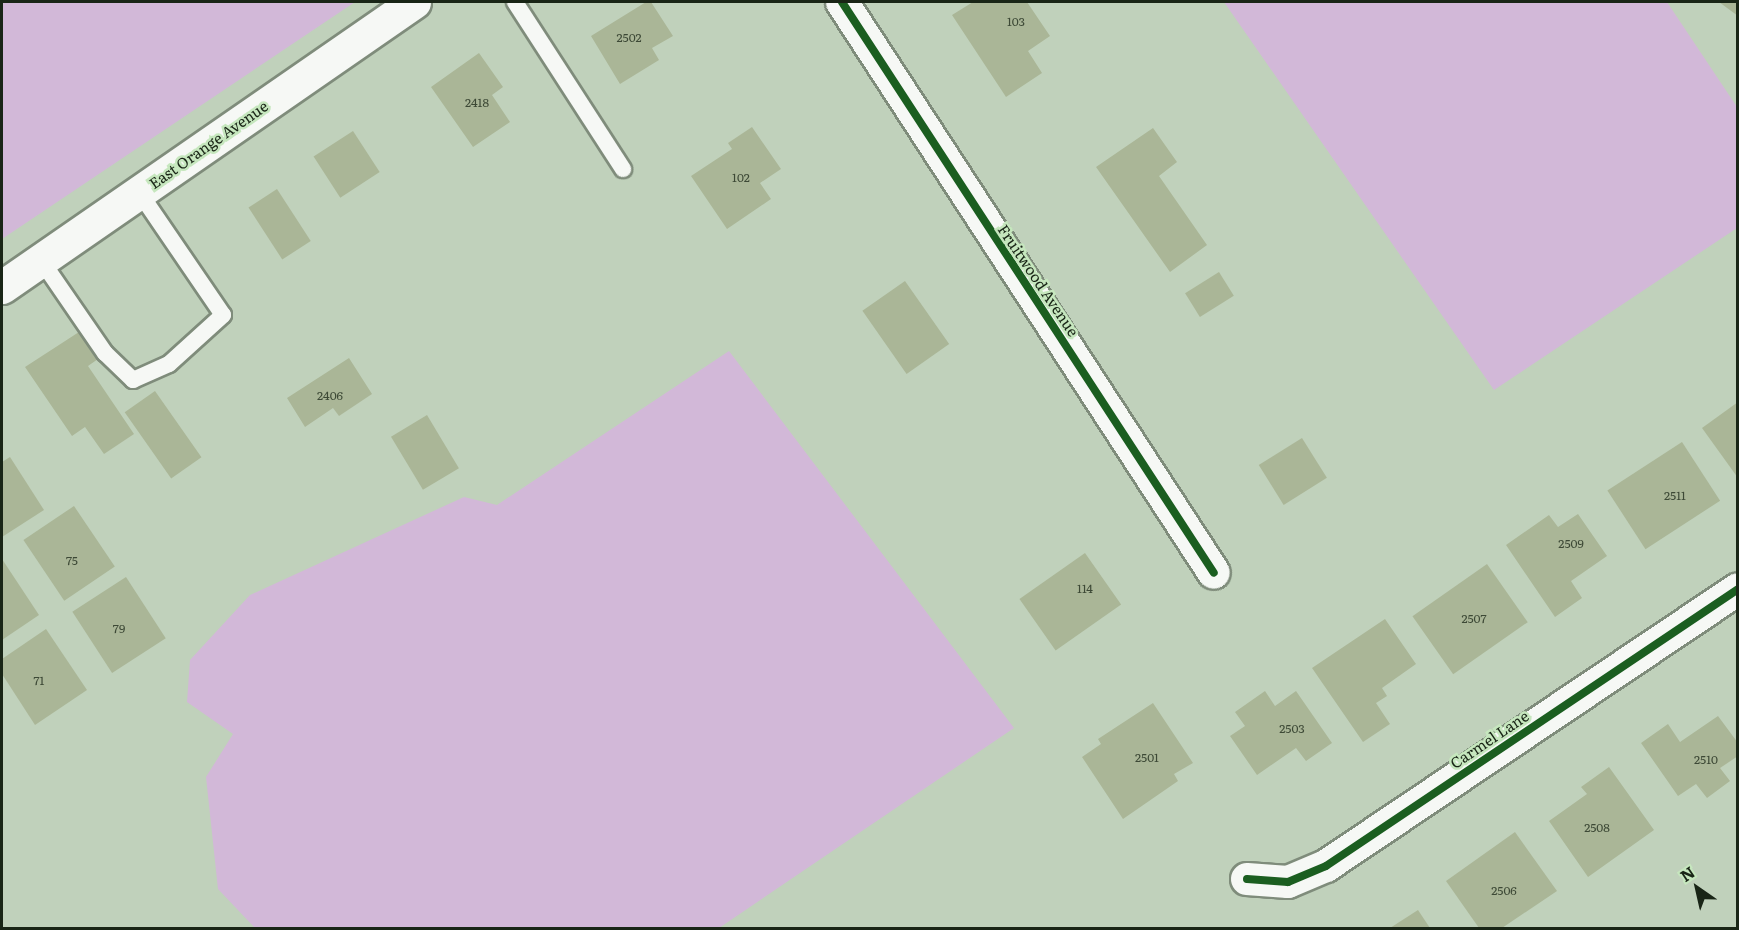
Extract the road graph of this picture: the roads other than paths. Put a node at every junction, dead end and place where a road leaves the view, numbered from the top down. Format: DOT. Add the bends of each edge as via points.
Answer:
graph roads {
  1 [pos="414,2"];
  2 [pos="515,2"];
  3 [pos="842,2"];
  4 [pos="623,169"];
  5 [pos="139,192"];
  6 [pos="41,260"];
  7 [pos="2,287"];
  8 [pos="1214,573"];
  9 [pos="1737,589"];
  10 [pos="1247,879"];
  1 -- 5 [label="main road, East Orange Avenue"];
  2 -- 4 [label="lane"];
  3 -- 8 [label="street, Fruitwood Avenue"];
  5 -- 6 [label="main road, East Orange Avenue"];
  5 -- 6 [label="lane" via="223,315 169,364 133,380 105,353"];
  6 -- 7 [label="main road, East Orange Avenue"];
  9 -- 10 [label="street, Carmel Lane" via="1326,866 1288,882"];
}
